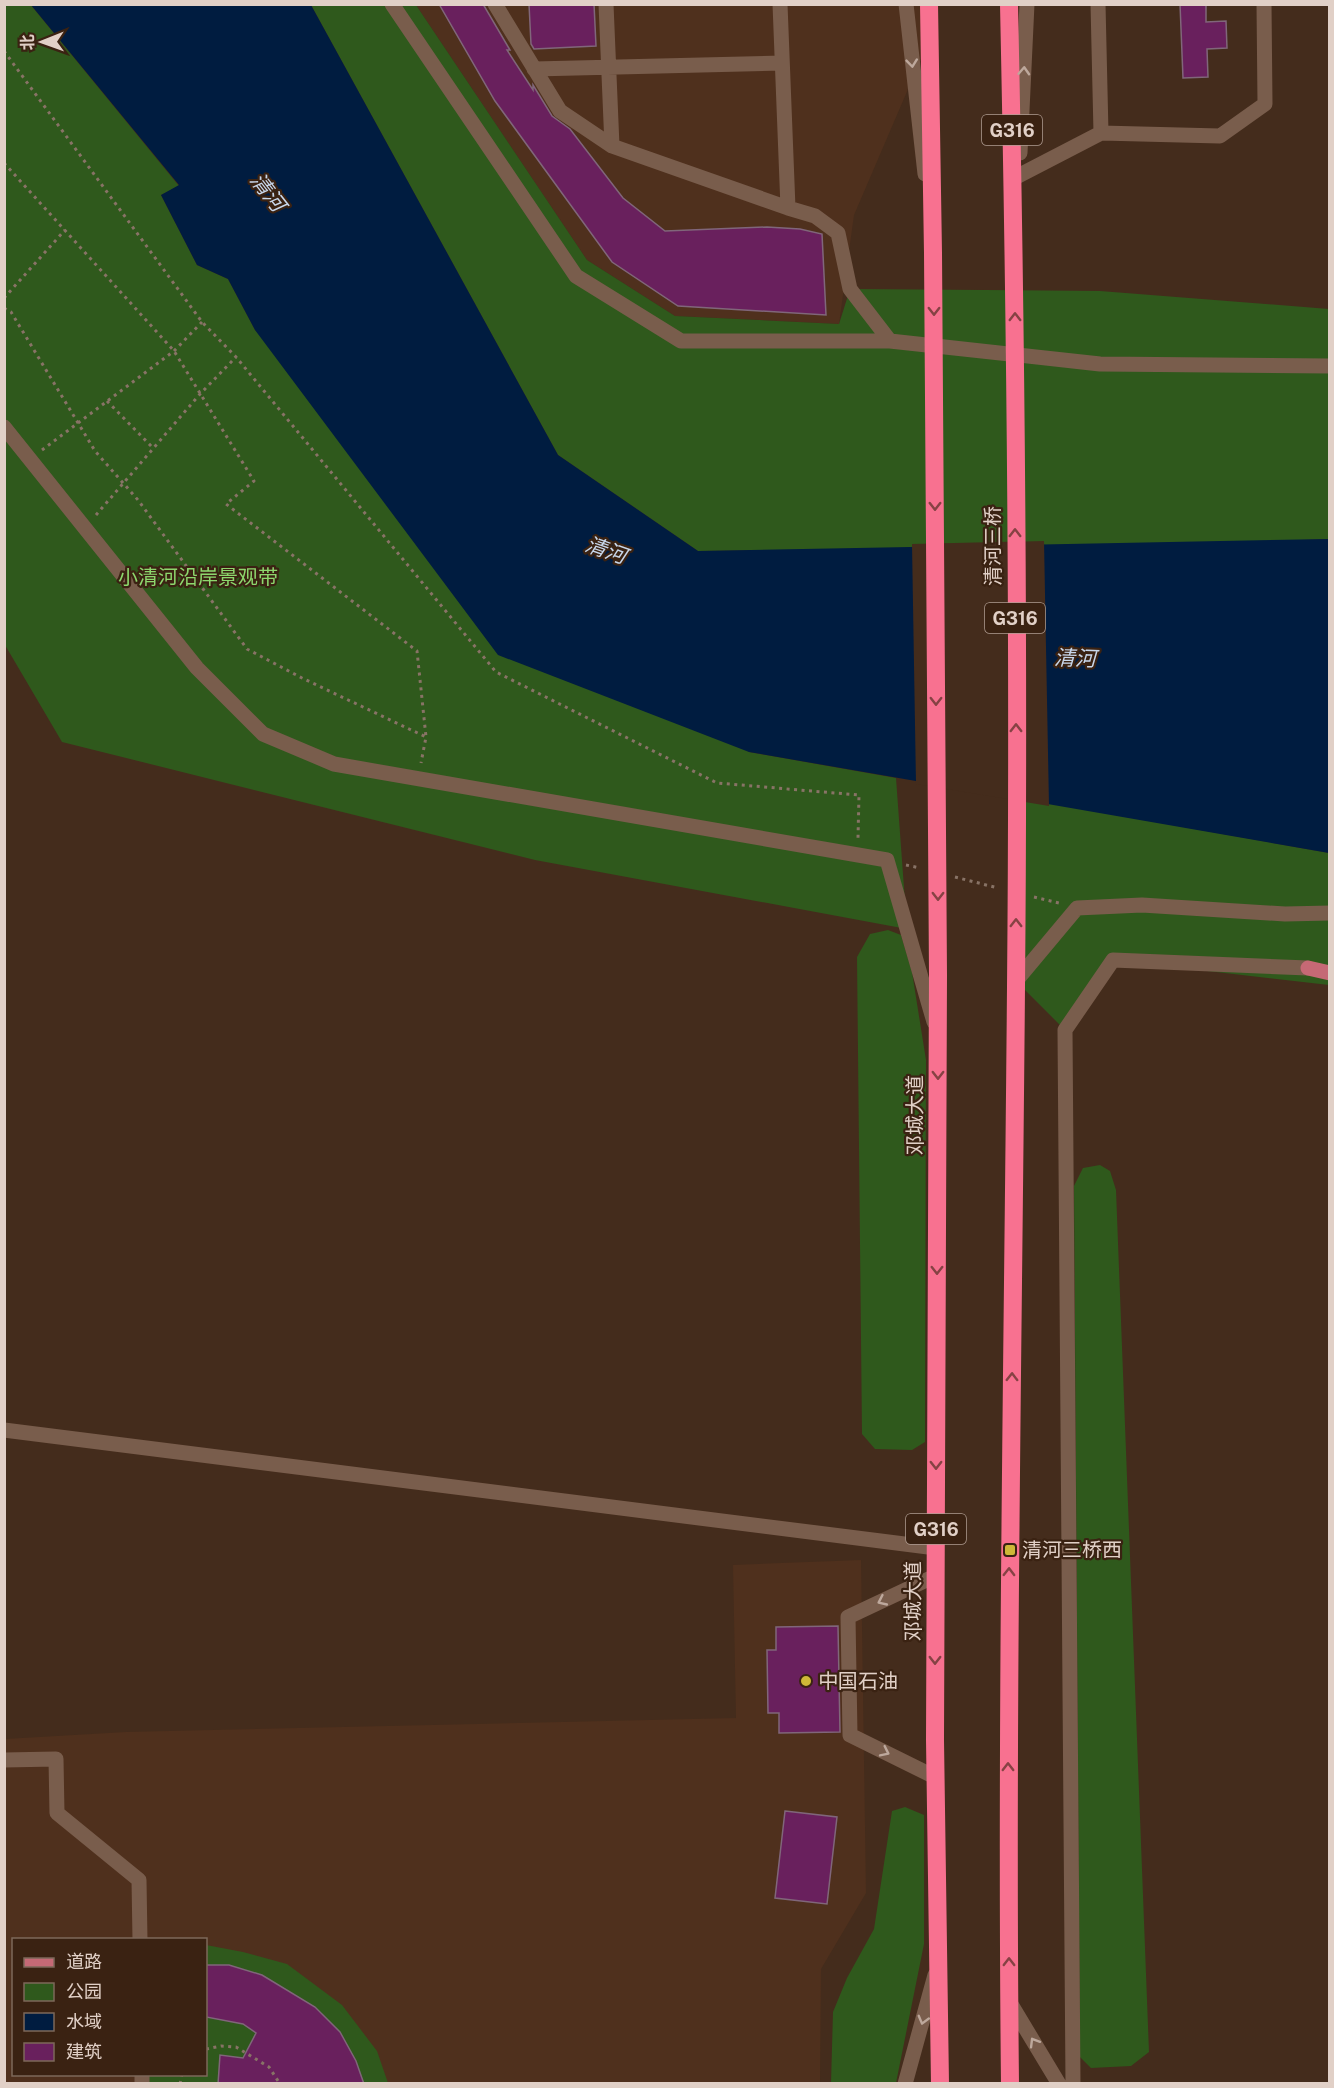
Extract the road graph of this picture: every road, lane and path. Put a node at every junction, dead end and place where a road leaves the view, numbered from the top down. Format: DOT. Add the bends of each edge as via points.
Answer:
graph roads {
  1 [pos="392,4"];
  2 [pos="495,4"];
  3 [pos="606,4"];
  4 [pos="780,4"];
  5 [pos="906,4"];
  6 [pos="929,4"];
  7 [pos="1009,4"];
  8 [pos="1027,4"];
  9 [pos="1098,4"];
  10 [pos="1264,4"];
  11 [pos="4,51"];
  12 [pos="782,63"];
  13 [pos="609,67"];
  14 [pos="534,69"];
  15 [pos="1101,133"];
  16 [pos="612,146"];
  17 [pos="4,163"];
  18 [pos="1018,176"];
  19 [pos="789,208"];
  20 [pos="65,230"];
  21 [pos="933,253"];
  22 [pos="1015,255"];
  23 [pos="4,298"];
  24 [pos="4,308"];
  25 [pos="202,322"];
  26 [pos="890,341"];
  27 [pos="174,351"];
  28 [pos="236,357"];
  29 [pos="1329,366"];
  30 [pos="200,393"];
  31 [pos="107,401"];
  32 [pos="78,422"];
  33 [pos="4,428"];
  34 [pos="154,449"];
  35 [pos="31,459"];
  36 [pos="124,484"];
  37 [pos="85,528"];
  38 [pos="426,737"];
  39 [pos="418,778"];
  40 [pos="857,855"];
  41 [pos="887,860"];
  42 [pos="920,868"];
  43 [pos="954,877"];
  44 [pos="999,888"];
  45 [pos="1032,897"];
  46 [pos="1077,908"];
  47 [pos="1329,913"];
  48 [pos="1308,968"];
  49 [pos="1329,972"];
  50 [pos="1016,981"];
  51 [pos="938,1036"];
  52 [pos="4,1430"];
  53 [pos="936,1548"];
  54 [pos="935,1576"];
  55 [pos="4,1760"];
  56 [pos="935,1777"];
  57 [pos="140,1938"];
  58 [pos="938,1963"];
  59 [pos="1009,2001"];
  60 [pos="207,2049"];
  61 [pos="280,2084"];
  62 [pos="905,2084"];
  63 [pos="940,2084"];
  64 [pos="1010,2084"];
  65 [pos="1059,2084"];
  66 [pos="1073,2084"];
  1 -- 26 [label="street" via="576,276 681,341"];
  2 -- 14 [label="street"];
  3 -- 13 [label="street"];
  4 -- 12 [label="street"];
  5 -- 21 [label="street, one-way"];
  6 -- 21 [label="highway, G316"];
  7 -- 22 [label="highway, G316"];
  18 -- 8 [label="street, one-way"];
  9 -- 15 [label="street"];
  10 -- 15 [label="street" via="1265,104 1220,136"];
  11 -- 25 [label="path"];
  12 -- 13 [label="street"];
  12 -- 19 [label="street"];
  13 -- 14 [label="street"];
  13 -- 16 [label="street"];
  14 -- 16 [label="street" via="560,111"];
  15 -- 18 [label="street"];
  16 -- 19 [label="street"];
  17 -- 20 [label="path"];
  18 -- 22 [label="street"];
  19 -- 26 [label="street" via="815,216 838,233 850,289"];
  20 -- 23 [label="path"];
  20 -- 27 [label="path"];
  21 -- 51 [label="highway, 邓城大道 / G316, one-way"];
  50 -- 22 [label="highway, 清河三桥 / G316, one-way"];
  24 -- 32 [label="path" via="11,312"];
  25 -- 27 [label="path"];
  25 -- 28 [label="path"];
  26 -- 29 [label="street" via="1100,364"];
  27 -- 30 [label="path"];
  27 -- 31 [label="path"];
  28 -- 30 [label="path"];
  28 -- 40 [label="path" via="496,672 717,783 859,795"];
  30 -- 34 [label="path"];
  30 -- 38 [label="path" via="254,481 226,504 417,651"];
  31 -- 32 [label="path"];
  31 -- 34 [label="path"];
  32 -- 35 [label="path"];
  32 -- 36 [label="path" via="95,451"];
  33 -- 35 [label="street"];
  34 -- 36 [label="path"];
  35 -- 37 [label="street"];
  36 -- 37 [label="path"];
  36 -- 38 [label="path" via="247,649"];
  37 -- 39 [label="street" via="196,668 263,734 334,764"];
  38 -- 39 [label="path"];
  39 -- 40 [label="street"];
  40 -- 41 [label="street"];
  41 -- 42 [label="path"];
  41 -- 51 [label="street"];
  43 -- 44 [label="path"];
  45 -- 46 [label="path"];
  46 -- 47 [label="street" via="1142,905"];
  46 -- 50 [label="street"];
  48 -- 49 [label="main road"];
  48 -- 66 [label="street" via="1113,960 1065,1030"];
  59 -- 50 [label="highway, G316, one-way" via="1008,1684"];
  51 -- 53 [label="highway, 邓城大道 / G316, one-way"];
  52 -- 53 [label="street"];
  53 -- 54 [label="highway, 邓城大道 / G316"];
  54 -- 56 [label="highway, 邓城大道 / G316, one-way"];
  54 -- 56 [label="street, one-way" via="848,1617 850,1735"];
  55 -- 57 [label="street" via="56,1759 57,1813 139,1880"];
  56 -- 58 [label="highway, 邓城大道 / G316"];
  58 -- 62 [label="street, one-way"];
  58 -- 63 [label="highway, 邓城大道 / G316"];
  59 -- 64 [label="highway, G316"];
  65 -- 59 [label="street, one-way"];
  60 -- 61 [label="path" via="236,2047 269,2067"];
}
